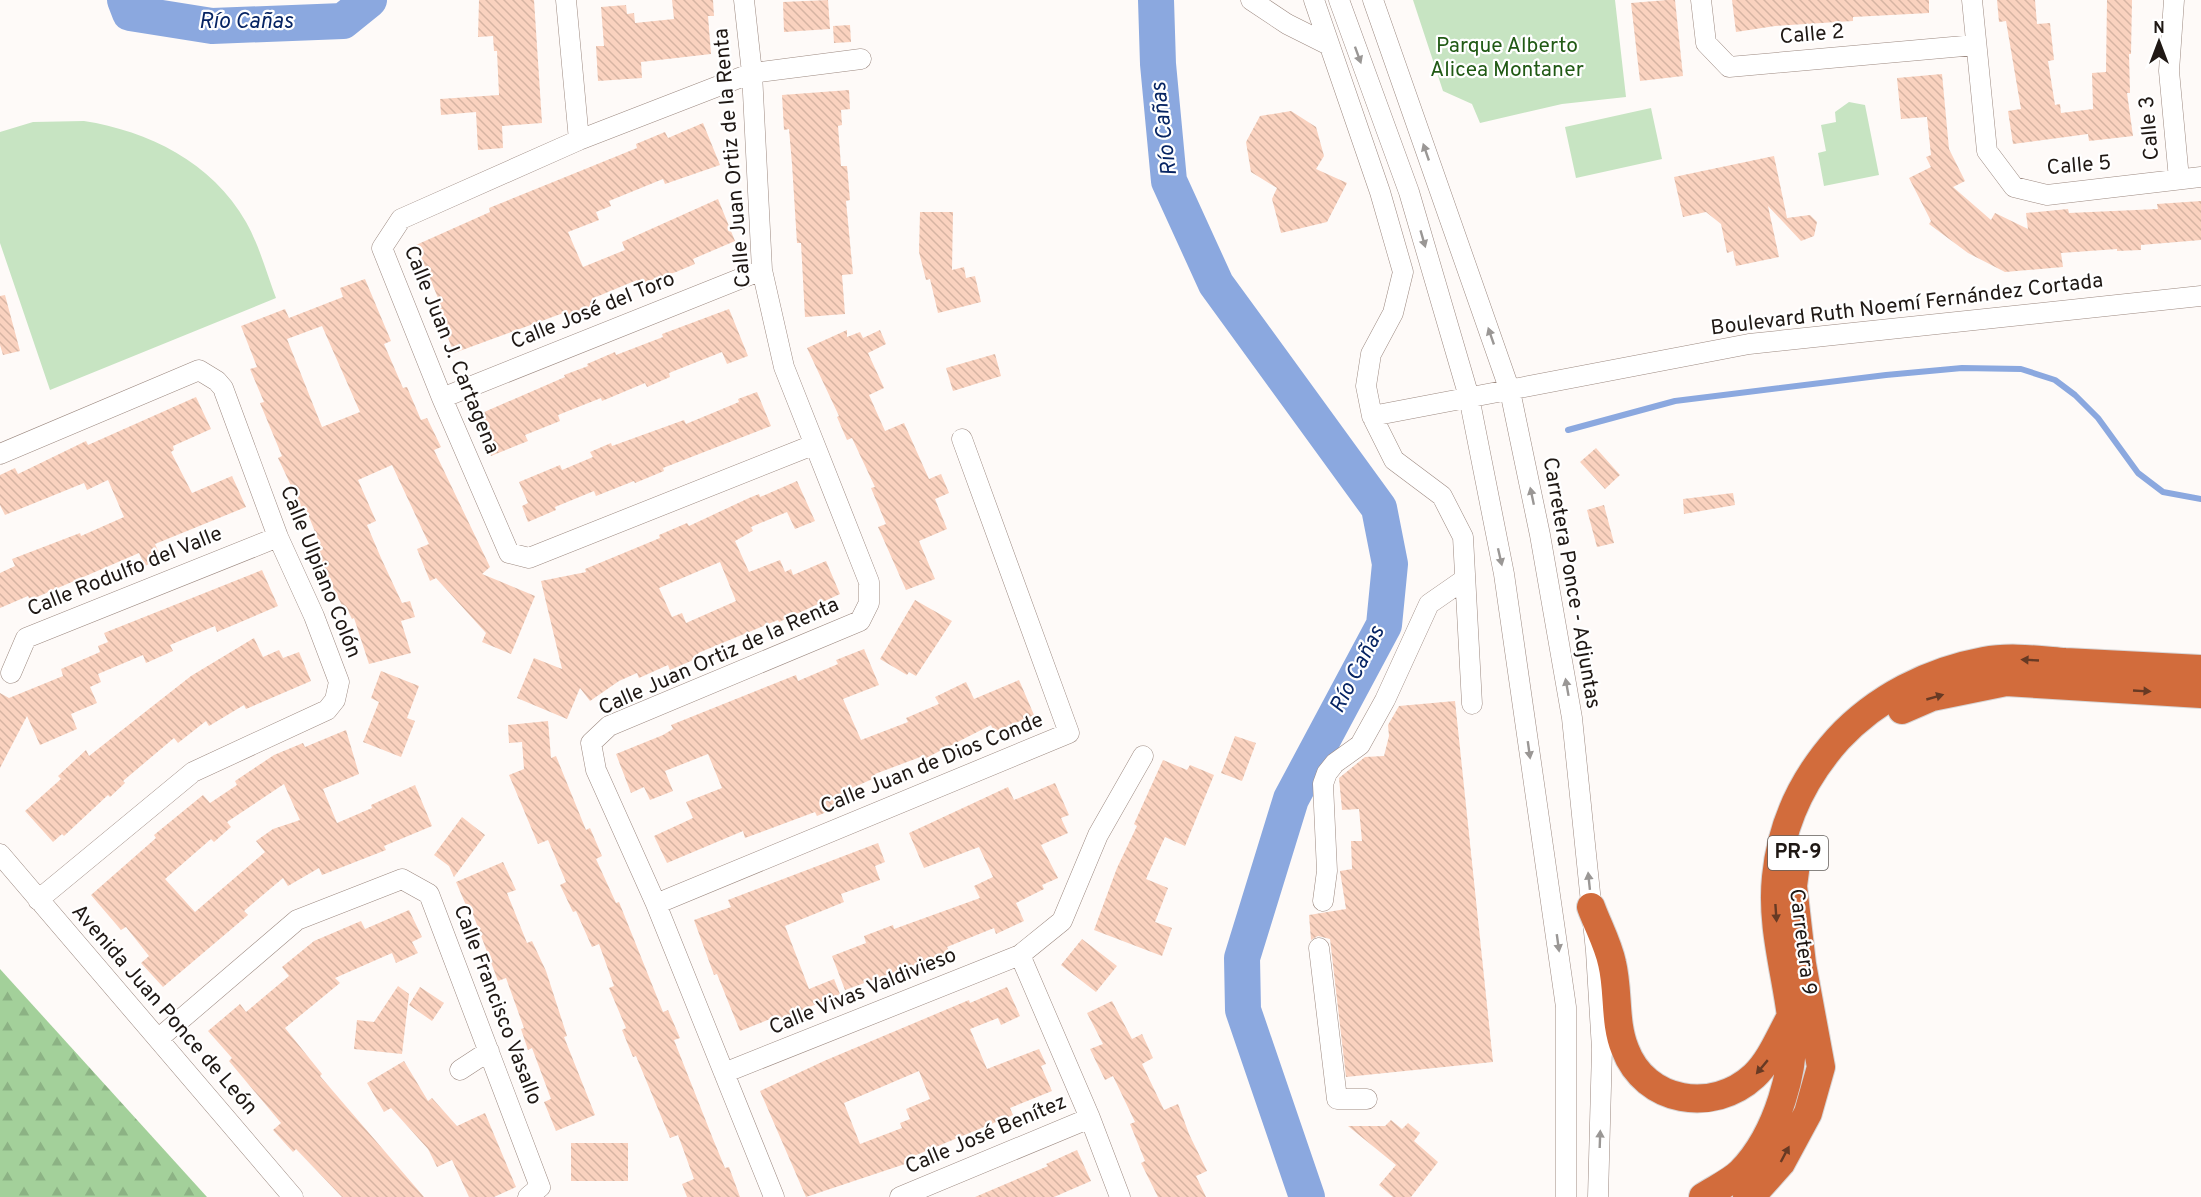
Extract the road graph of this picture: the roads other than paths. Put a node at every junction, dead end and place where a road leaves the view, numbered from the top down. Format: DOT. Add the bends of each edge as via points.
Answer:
graph roads {
  1 [pos="566,0"];
  2 [pos="744,0"];
  3 [pos="1251,0"];
  4 [pos="1314,0"];
  5 [pos="1339,0"];
  6 [pos="1373,0"];
  7 [pos="1701,0"];
  8 [pos="1972,0"];
  9 [pos="2174,0"];
  10 [pos="1329,45"];
  11 [pos="1975,45"];
  12 [pos="861,59"];
  13 [pos="752,73"];
  14 [pos="579,140"];
  15 [pos="2201,177"];
  16 [pos="2179,179"];
  17 [pos="762,270"];
  18 [pos="2201,296"];
  19 [pos="1510,391"];
  20 [pos="1469,397"];
  21 [pos="442,398"];
  22 [pos="1372,416"];
  23 [pos="962,439"];
  24 [pos="813,445"];
  25 [pos="0,454"];
  26 [pos="278,537"];
  27 [pos="1465,579"];
  28 [pos="2201,669"];
  29 [pos="11,674"];
  30 [pos="2086,675"];
  31 [pos="2201,694"];
  32 [pos="1472,704"];
  33 [pos="1143,756"];
  34 [pos="0,854"];
  35 [pos="38,900"];
  36 [pos="1323,901"];
  37 [pos="656,904"];
  38 [pos="1591,907"];
  39 [pos="1320,948"];
  40 [pos="1020,955"];
  41 [pos="1791,1016"];
  42 [pos="158,1038"];
  43 [pos="489,1051"];
  44 [pos="460,1070"];
  45 [pos="724,1073"];
  46 [pos="1367,1099"];
  47 [pos="1090,1118"];
  48 [pos="1751,1195"];
  49 [pos="293,1197"];
  50 [pos="528,1197"];
  51 [pos="774,1197"];
  52 [pos="900,1197"];
  53 [pos="1120,1197"];
  54 [pos="1566,1197"];
  55 [pos="1598,1197"];
  56 [pos="1703,1197"];
  1 -- 14 [label="street"];
  2 -- 13 [label="street, Calle Juan Ortiz de la Renta"];
  3 -- 10 [label="street"];
  4 -- 10 [label="street"];
  5 -- 20 [label="street, one-way" via="1409,192"];
  19 -- 6 [label="street, Carretera Ponce - Adjuntas, one-way"];
  7 -- 11 [label="street, Calle 2" via="1706,43 1729,67"];
  8 -- 11 [label="street, Calle 5"];
  9 -- 16 [label="street, Calle 3" via="2169,71"];
  10 -- 22 [label="street" via="1380,192 1403,273 1393,313 1371,354 1366,386"];
  11 -- 16 [label="street, Calle 5" via="1987,151 2014,187 2047,195"];
  12 -- 13 [label="street, Calle Juan J. Cartagena"];
  13 -- 14 [label="street, Calle Juan J. Cartagena"];
  13 -- 17 [label="street, Calle Juan Ortiz de la Renta"];
  14 -- 21 [label="street, Calle Juan J. Cartagena" via="401,219 382,248"];
  15 -- 16 [label="street, Calle 5"];
  17 -- 21 [label="street, Calle José del Toro"];
  17 -- 24 [label="street, Calle Juan Ortiz de la Renta" via="784,367"];
  18 -- 19 [label="street, Boulevard Ruth Noemí Fernández Cortada" via="1749,344"];
  19 -- 20 [label="street, Boulevard Ruth Noemí Fernández Cortada"];
  38 -- 19 [label="street, Carretera Ponce - Adjuntas, one-way" via="1572,718"];
  20 -- 22 [label="street, Boulevard Ruth Noemí Fernández Cortada"];
  20 -- 54 [label="street, one-way" via="1504,574 1566,1007"];
  21 -- 24 [label="street, Calle Juan J. Cartagena" via="509,553 529,558"];
  22 -- 27 [label="street" via="1394,460 1442,496 1463,537"];
  23 -- 37 [label="street, Calle Juan de Dios Conde" via="1069,733"];
  24 -- 37 [label="street, Calle Juan Ortiz de la Renta" via="869,582 869,603 860,621 609,726 591,743 597,770"];
  25 -- 26 [label="street, Calle Ulpiano Colón" via="199,370 223,388"];
  26 -- 29 [label="street, Calle Rodulfo del Valle" via="26,638"];
  26 -- 35 [label="street, Calle Ulpiano Colón" via="339,682 336,700 327,710 193,772"];
  27 -- 32 [label="street"];
  27 -- 36 [label="street" via="1429,604 1360,745 1327,773 1323,784 1327,871"];
  28 -- 30 [label="highway, PR-9"];
  30 -- 31 [label="highway, PR-9, one-way"];
  30 -- 41 [label="highway, one-way" via="2020,659 1985,661 1948,670 1879,703 1823,755 1791,813 1776,878 1776,914"];
  48 -- 30 [label="highway, Carretera 9 / PR-9, one-way" via="1780,1163 1808,1113 1821,1067 1793,886 1800,835 1821,788 1848,747 1898,712 1932,697 2006,682"];
  33 -- 40 [label="street, Calle Vivas Valdivieso" via="1098,835 1062,921"];
  34 -- 35 [label="street, Avenida Juan Ponce de León"];
  35 -- 42 [label="street, Avenida Juan Ponce de León"];
  37 -- 45 [label="street, Calle Juan Ortiz de la Renta"];
  41 -- 38 [label="highway, one-way" via="1768,1059 1738,1088 1710,1099 1690,1100 1658,1089 1637,1070 1625,1050 1612,963"];
  55 -- 38 [label="street, Carretera Ponce - Adjuntas, one-way" via="1602,1049"];
  39 -- 46 [label="street" via="1337,1099"];
  40 -- 45 [label="street, Calle Vivas Valdivieso"];
  40 -- 47 [label="street"];
  41 -- 56 [label="highway" via="1791,1064 1767,1133 1741,1172"];
  42 -- 43 [label="street, Calle Francisco Vasallo" via="297,920 402,879 429,894"];
  42 -- 49 [label="street, Avenida Juan Ponce de León"];
  43 -- 44 [label="street"];
  43 -- 50 [label="street, Calle Francisco Vasallo" via="540,1187"];
  45 -- 51 [label="street, Calle Juan Ortiz de la Renta"];
  47 -- 52 [label="street, Calle José Benítez"];
  47 -- 53 [label="street"];
}
